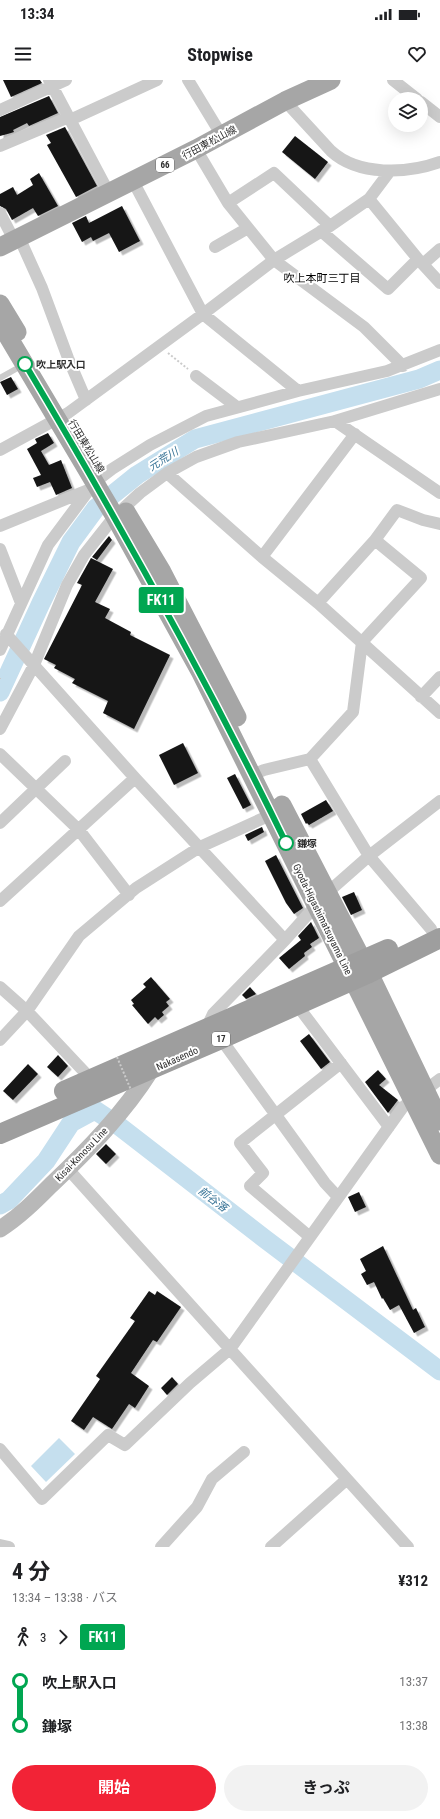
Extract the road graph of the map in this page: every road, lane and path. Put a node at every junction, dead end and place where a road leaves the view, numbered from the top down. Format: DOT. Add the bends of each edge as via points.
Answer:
graph roads {
  1 [pos="66,80"];
  2 [pos="157,80"];
  3 [pos="188,80"];
  4 [pos="331,80"];
  5 [pos="393,80"];
  6 [pos="50,83"];
  7 [pos="408,92"];
  8 [pos="285,101"];
  9 [pos="428,108"];
  10 [pos="0,110"];
  11 [pos="69,118"];
  12 [pos="440,118"];
  13 [pos="222,136"];
  14 [pos="0,146"];
  15 [pos="196,149"];
  16 [pos="440,162"];
  17 [pos="390,171"];
  18 [pos="133,181"];
  19 [pos="109,193"];
  20 [pos="369,199"];
  21 [pos="228,203"];
  22 [pos="0,213"];
  23 [pos="248,228"];
  24 [pos="326,229"];
  25 [pos="11,241"];
  26 [pos="214,247"];
  27 [pos="440,249"];
  28 [pos="274,260"];
  29 [pos="420,262"];
  30 [pos="440,283"];
  31 [pos="0,304"];
  32 [pos="203,314"];
  33 [pos="0,323"];
  34 [pos="160,346"];
  35 [pos="440,350"];
  36 [pos="25,364"];
  37 [pos="404,366"];
  38 [pos="196,376"];
  39 [pos="0,378"];
  40 [pos="440,389"];
  41 [pos="298,391"];
  42 [pos="86,400"];
  43 [pos="237,407"];
  44 [pos="63,416"];
  45 [pos="336,421"];
  46 [pos="355,434"];
  47 [pos="0,450"];
  48 [pos="167,473"];
  49 [pos="98,482"];
  50 [pos="440,493"];
  51 [pos="119,511"];
  52 [pos="440,524"];
  53 [pos="0,526"];
  54 [pos="375,540"];
  55 [pos="0,549"];
  56 [pos="262,557"];
  57 [pos="21,603"];
  58 [pos="318,603"];
  59 [pos="6,634"];
  60 [pos="362,642"];
  61 [pos="0,650"];
  62 [pos="34,665"];
  63 [pos="440,677"];
  64 [pos="421,697"];
  65 [pos="440,713"];
  66 [pos="0,730"];
  67 [pos="0,754"];
  68 [pos="310,759"];
  69 [pos="65,761"];
  70 [pos="258,772"];
  71 [pos="135,778"];
  72 [pos="37,789"];
  73 [pos="438,806"];
  74 [pos="278,812"];
  75 [pos="0,824"];
  76 [pos="79,830"];
  77 [pos="200,848"];
  78 [pos="369,856"];
  79 [pos="129,895"];
  80 [pos="322,899"];
  81 [pos="0,901"];
  82 [pos="437,931"];
  83 [pos="285,940"];
  84 [pos="358,971"];
  85 [pos="0,986"];
  86 [pos="297,1005"];
  87 [pos="26,1011"];
  88 [pos="213,1034"];
  89 [pos="0,1040"];
  90 [pos="117,1057"];
  91 [pos="341,1063"];
  92 [pos="152,1070"];
  93 [pos="91,1079"];
  94 [pos="440,1079"];
  95 [pos="131,1090"];
  96 [pos="419,1095"];
  97 [pos="274,1114"];
  98 [pos="0,1120"];
  99 [pos="440,1121"];
  100 [pos="388,1126"];
  101 [pos="0,1134"];
  102 [pos="440,1154"];
  103 [pos="68,1169"];
  104 [pos="338,1197"];
  105 [pos="0,1229"];
  106 [pos="310,1237"];
  107 [pos="230,1349"];
  108 [pos="0,1449"];
  109 [pos="244,1452"];
  110 [pos="346,1480"];
  111 [pos="0,1545"];
  112 [pos="405,1546"];
  113 [pos="9,1547"];
  114 [pos="161,1547"];
  115 [pos="271,1547"];
  1 -- 6 [label="street"];
  2 -- 11 [label="street"];
  3 -- 13 [label="street"];
  4 -- 8 [label="main road, 行田東松山線 / 66"];
  5 -- 7 [label="street"];
  6 -- 10 [label="street"];
  6 -- 11 [label="street"];
  8 -- 13 [label="main road, 行田東松山線 / 66"];
  8 -- 17 [label="street" via="339,159 359,168"];
  9 -- 12 [label="street"];
  11 -- 14 [label="street"];
  11 -- 19 [label="street"];
  13 -- 15 [label="main road, 行田東松山線 / 66"];
  15 -- 18 [label="main road, 行田東松山線 / 66"];
  15 -- 21 [label="street"];
  16 -- 17 [label="street" via="430,166"];
  17 -- 20 [label="street"];
  18 -- 19 [label="main road, 行田東松山線 / 66"];
  18 -- 32 [label="street"];
  19 -- 25 [label="main road, 行田東松山線 / 66"];
  20 -- 24 [label="street"];
  20 -- 29 [label="street"];
  21 -- 23 [label="street"];
  21 -- 24 [label="street" via="274,173"];
  22 -- 25 [label="street"];
  23 -- 26 [label="street"];
  23 -- 28 [label="street"];
  24 -- 28 [label="street"];
  24 -- 29 [label="street" via="388,289"];
  25 -- 42 [label="street" via="42,288"];
  27 -- 29 [label="street"];
  28 -- 32 [label="street"];
  28 -- 37 [label="street" via="364,327"];
  29 -- 30 [label="street"];
  31 -- 44 [label="main road, 行田東松山線"];
  32 -- 34 [label="street"];
  32 -- 41 [label="street"];
  33 -- 36 [label="main road, 行田東松山線"];
  34 -- 38 [label="path"];
  34 -- 42 [label="street"];
  35 -- 37 [label="street"];
  36 -- 39 [label="lane"];
  36 -- 44 [label="main road, 行田東松山線"];
  37 -- 41 [label="street"];
  38 -- 43 [label="street"];
  40 -- 45 [label="street"];
  41 -- 43 [label="street"];
  42 -- 44 [label="street"];
  43 -- 49 [label="street" via="206,416 150,444"];
  44 -- 47 [label="street"];
  44 -- 49 [label="main road, 行田東松山線"];
  45 -- 46 [label="street"];
  45 -- 48 [label="street" via="238,442 196,458"];
  46 -- 50 [label="street"];
  46 -- 56 [label="street"];
  48 -- 51 [label="street"];
  48 -- 56 [label="street"];
  49 -- 51 [label="main road, 行田東松山線"];
  49 -- 53 [label="street"];
  49 -- 57 [label="street" via="48,545"];
  51 -- 62 [label="street" via="84,555 67,585"];
  51 -- 70 [label="main road, Gyoda-Higashimatsuyama Line" via="201,673"];
  52 -- 54 [label="street" via="397,510"];
  54 -- 58 [label="street"];
  54 -- 60 [label="street" via="421,578"];
  55 -- 57 [label="street"];
  56 -- 58 [label="street"];
  57 -- 59 [label="street"];
  58 -- 60 [label="street"];
  59 -- 61 [label="street"];
  59 -- 62 [label="street"];
  60 -- 64 [label="street"];
  60 -- 68 [label="street" via="353,712"];
  62 -- 66 [label="street"];
  62 -- 71 [label="street"];
  63 -- 64 [label="street"];
  64 -- 65 [label="street"];
  67 -- 72 [label="street"];
  68 -- 70 [label="street"];
  68 -- 78 [label="street"];
  69 -- 72 [label="street"];
  70 -- 74 [label="main road, Gyoda-Higashimatsuyama Line"];
  71 -- 76 [label="street"];
  71 -- 77 [label="street"];
  72 -- 75 [label="street"];
  72 -- 76 [label="street"];
  73 -- 78 [label="street"];
  74 -- 77 [label="street"];
  74 -- 80 [label="main road, Gyoda-Higashimatsuyama Line"];
  76 -- 79 [label="street"];
  76 -- 81 [label="street"];
  77 -- 79 [label="street"];
  77 -- 83 [label="street"];
  78 -- 80 [label="street"];
  78 -- 82 [label="street"];
  79 -- 87 [label="street" via="79,936"];
  80 -- 83 [label="street"];
  80 -- 84 [label="main road, Gyoda-Higashimatsuyama Line"];
  82 -- 84 [label="highway, Nakasendo / 17"];
  83 -- 88 [label="street" via="213,1014"];
  84 -- 86 [label="highway, Nakasendo / 17"];
  84 -- 88 [label="highway, Nakasendo / 17"];
  84 -- 96 [label="main road, Gyoda-Higashimatsuyama Line"];
  85 -- 87 [label="street"];
  86 -- 88 [label="highway, Nakasendo / 17"];
  86 -- 91 [label="street"];
  87 -- 89 [label="street"];
  87 -- 93 [label="street"];
  88 -- 92 [label="highway, Nakasendo / 17"];
  88 -- 93 [label="highway, Nakasendo / 17"];
  88 -- 97 [label="street"];
  90 -- 95 [label="path, bridge"];
  91 -- 97 [label="street"];
  91 -- 100 [label="street"];
  92 -- 101 [label="highway, Nakasendo / 17"];
  92 -- 103 [label="main road, Kisai-Konosu Line" via="125,1108"];
  93 -- 98 [label="highway, Nakasendo / 17"];
  94 -- 96 [label="street"];
  96 -- 99 [label="main road, Gyoda-Higashimatsuyama Line"];
  96 -- 100 [label="street" via="403,1107"];
  96 -- 102 [label="main road, Gyoda-Higashimatsuyama Line"];
  97 -- 104 [label="street"];
  97 -- 106 [label="street" via="240,1143 264,1173 250,1186"];
  100 -- 104 [label="street"];
  103 -- 105 [label="main road, Kisai-Konosu Line" via="25,1210"];
  103 -- 107 [label="street"];
  104 -- 106 [label="street"];
  106 -- 107 [label="street"];
  107 -- 108 [label="street" via="125,1445 108,1435 42,1499"];
  107 -- 110 [label="street"];
  109 -- 114 [label="street" via="212,1479 197,1507"];
  110 -- 112 [label="street"];
  110 -- 115 [label="street"];
  111 -- 113 [label="street"];
}
